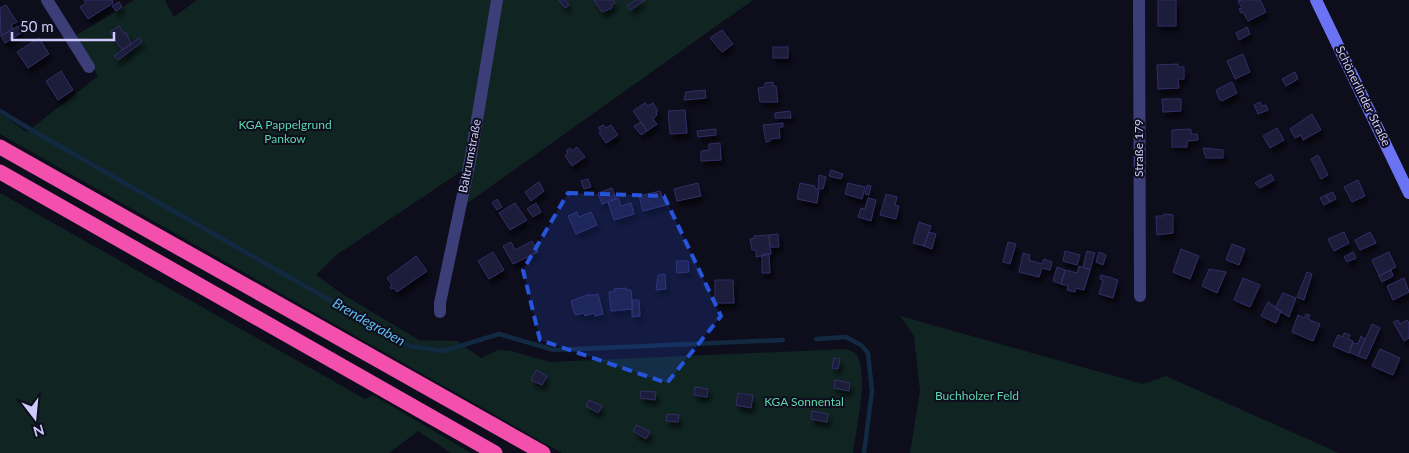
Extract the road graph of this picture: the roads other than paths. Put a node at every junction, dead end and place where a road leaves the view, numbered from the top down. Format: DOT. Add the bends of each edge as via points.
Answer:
graph roads {
  1 [pos="47,0"];
  2 [pos="497,0"];
  3 [pos="1139,0"];
  4 [pos="1316,0"];
  5 [pos="89,67"];
  6 [pos="0,147"];
  7 [pos="0,172"];
  8 [pos="1409,193"];
  9 [pos="1140,296"];
  10 [pos="440,312"];
  11 [pos="495,453"];
  12 [pos="543,453"];
  1 -- 5 [label="street"];
  2 -- 10 [label="street, Baltrumstraße"];
  3 -- 9 [label="street, Straße 179"];
  4 -- 8 [label="main road, Schönerlinder Straße"];
  6 -- 12 [label="highway"];
  7 -- 11 [label="highway"];
}
